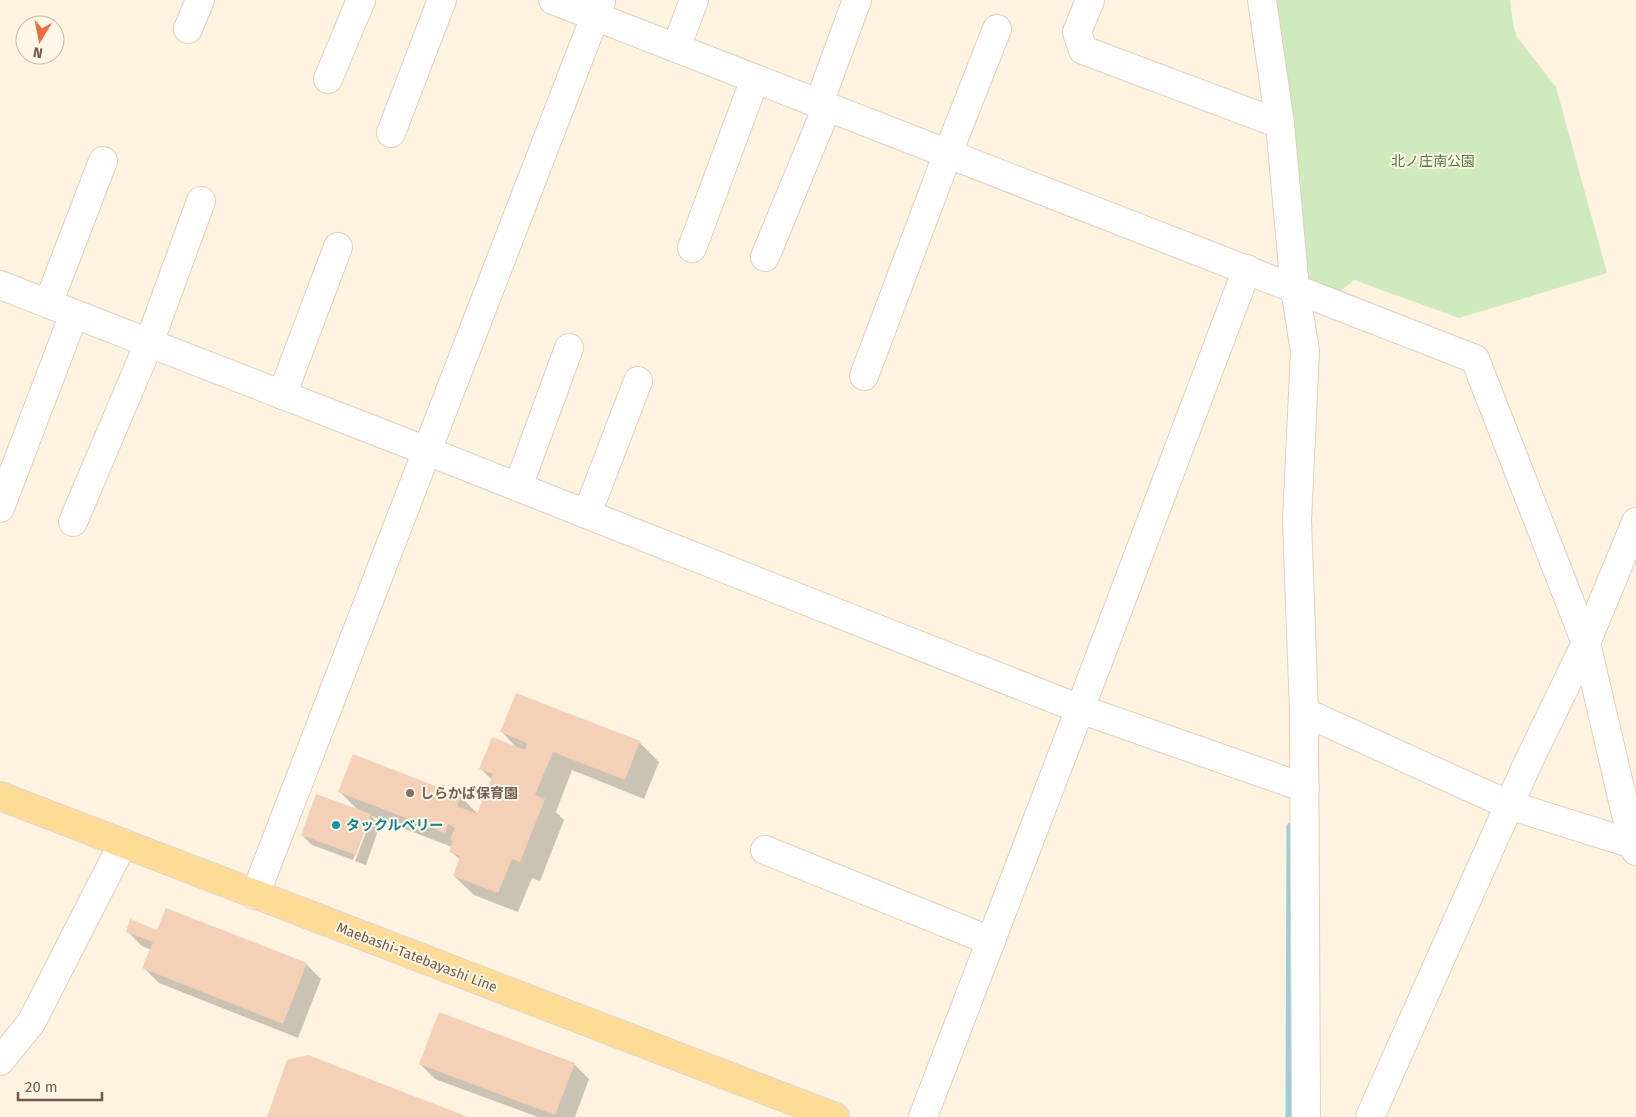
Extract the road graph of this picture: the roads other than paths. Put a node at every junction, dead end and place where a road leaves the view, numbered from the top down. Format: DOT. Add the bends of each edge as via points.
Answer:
graph roads {
  1 [pos="200,0"];
  2 [pos="361,0"];
  3 [pos="442,0"];
  4 [pos="553,0"];
  5 [pos="694,0"];
  6 [pos="857,0"];
  7 [pos="1090,0"];
  8 [pos="1262,0"];
  9 [pos="598,8"];
  10 [pos="188,29"];
  11 [pos="997,29"];
  12 [pos="676,48"];
  13 [pos="328,79"];
  14 [pos="755,79"];
  15 [pos="823,105"];
  16 [pos="1280,124"];
  17 [pos="391,132"];
  18 [pos="948,154"];
  19 [pos="102,161"];
  20 [pos="201,201"];
  21 [pos="338,247"];
  22 [pos="692,248"];
  23 [pos="766,257"];
  24 [pos="1247,269"];
  25 [pos="0,285"];
  26 [pos="1295,289"];
  27 [pos="48,304"];
  28 [pos="74,314"];
  29 [pos="149,343"];
  30 [pos="569,348"];
  31 [pos="864,376"];
  32 [pos="638,381"];
  33 [pos="282,395"];
  34 [pos="427,451"];
  35 [pos="518,487"];
  36 [pos="0,508"];
  37 [pos="587,514"];
  38 [pos="73,522"];
  39 [pos="1636,522"];
  40 [pos="1586,643"];
  41 [pos="1080,709"];
  42 [pos="1304,712"];
  43 [pos="1305,788"];
  44 [pos="0,796"];
  45 [pos="1509,805"];
  46 [pos="123,843"];
  47 [pos="1635,846"];
  48 [pos="765,850"];
  49 [pos="255,894"];
  50 [pos="991,941"];
  51 [pos="0,1060"];
  52 [pos="835,1117"];
  53 [pos="923,1117"];
  54 [pos="1306,1117"];
  55 [pos="1370,1117"];
  1 -- 10 [label="street"];
  2 -- 13 [label="street"];
  3 -- 17 [label="street"];
  4 -- 9 [label="street"];
  5 -- 12 [label="street"];
  6 -- 15 [label="street"];
  7 -- 16 [label="street" via="1078,32 1083,50"];
  8 -- 16 [label="street"];
  9 -- 12 [label="street"];
  9 -- 34 [label="street"];
  11 -- 18 [label="street"];
  12 -- 14 [label="street"];
  14 -- 15 [label="street"];
  14 -- 22 [label="street"];
  15 -- 18 [label="street"];
  15 -- 23 [label="street"];
  16 -- 26 [label="street"];
  18 -- 24 [label="street"];
  18 -- 31 [label="street"];
  19 -- 27 [label="street"];
  20 -- 29 [label="street"];
  21 -- 33 [label="street"];
  24 -- 26 [label="street"];
  24 -- 41 [label="street"];
  25 -- 27 [label="street"];
  26 -- 40 [label="street" via="1475,359"];
  26 -- 42 [label="street" via="1305,351 1297,521"];
  27 -- 28 [label="street"];
  28 -- 29 [label="street"];
  28 -- 36 [label="street"];
  29 -- 33 [label="street"];
  29 -- 38 [label="street"];
  30 -- 35 [label="street"];
  32 -- 37 [label="street"];
  33 -- 34 [label="street"];
  34 -- 35 [label="street"];
  34 -- 49 [label="street"];
  35 -- 37 [label="street"];
  37 -- 41 [label="street"];
  39 -- 40 [label="street"];
  40 -- 45 [label="street"];
  40 -- 47 [label="street"];
  41 -- 43 [label="street"];
  41 -- 50 [label="street"];
  42 -- 43 [label="street"];
  42 -- 45 [label="street"];
  43 -- 54 [label="street"];
  44 -- 46 [label="main road, Maebashi-Tatebayashi Line"];
  45 -- 47 [label="street"];
  45 -- 55 [label="street"];
  46 -- 49 [label="main road, Maebashi-Tatebayashi Line"];
  46 -- 51 [label="street" via="31,1023"];
  48 -- 50 [label="street"];
  49 -- 52 [label="main road, Maebashi-Tatebayashi Line"];
  50 -- 53 [label="street"];
}
